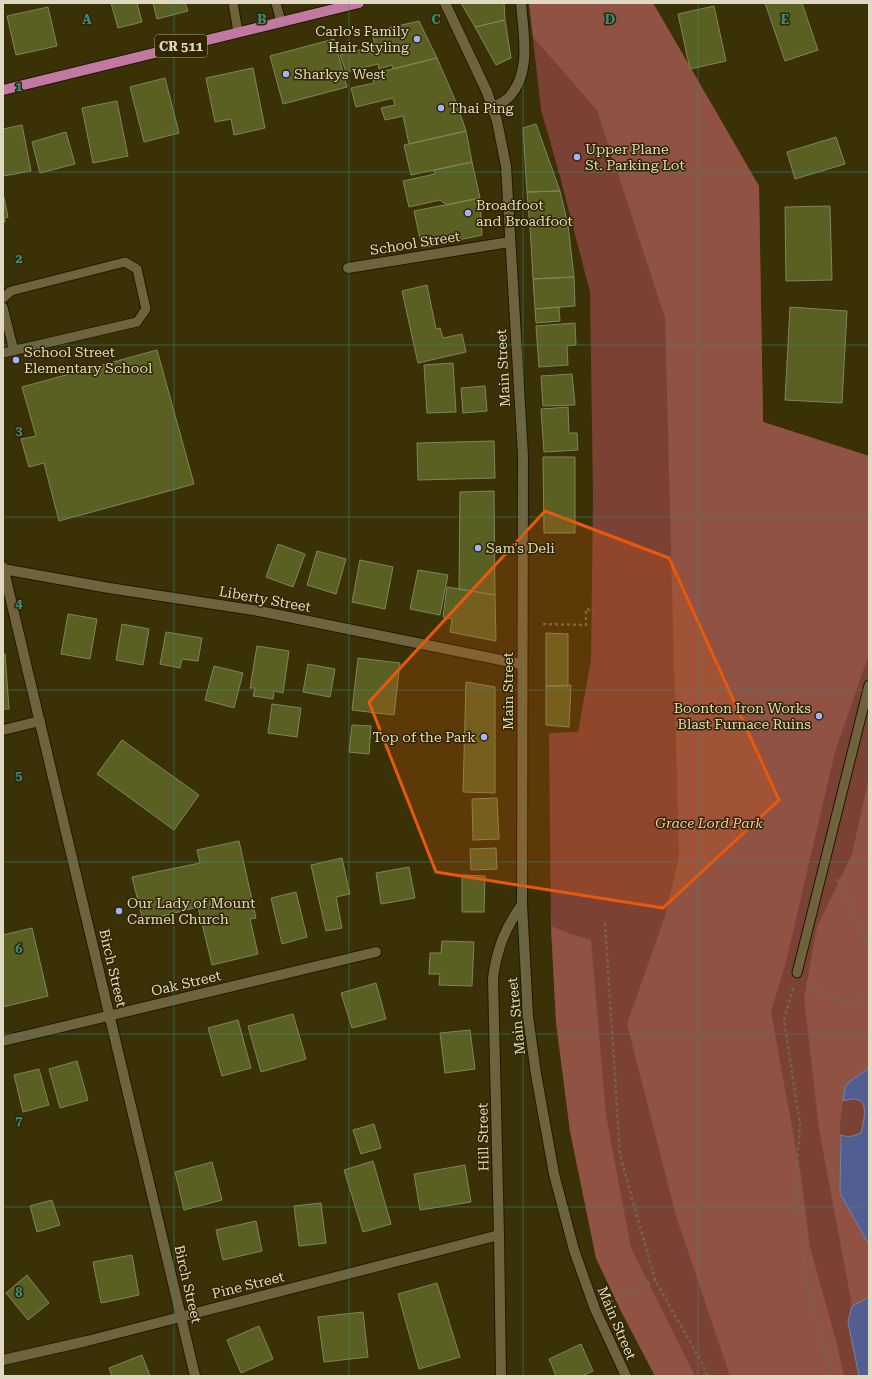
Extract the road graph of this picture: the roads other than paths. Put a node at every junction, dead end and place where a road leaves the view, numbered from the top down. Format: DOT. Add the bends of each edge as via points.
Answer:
graph roads {
  1 [pos="233,3"];
  2 [pos="276,3"];
  3 [pos="359,3"];
  4 [pos="445,3"];
  5 [pos="521,3"];
  6 [pos="281,22"];
  7 [pos="238,32"];
  8 [pos="3,90"];
  9 [pos="492,108"];
  10 [pos="510,242"];
  11 [pos="348,268"];
  12 [pos="3,298"];
  13 [pos="3,307"];
  14 [pos="14,351"];
  15 [pos="3,353"];
  16 [pos="3,569"];
  17 [pos="521,664"];
  18 [pos="869,685"];
  19 [pos="40,721"];
  20 [pos="3,730"];
  21 [pos="522,904"];
  22 [pos="376,952"];
  23 [pos="797,973"];
  24 [pos="110,1016"];
  25 [pos="3,1041"];
  26 [pos="499,1235"];
  27 [pos="181,1316"];
  28 [pos="3,1360"];
  29 [pos="195,1376"];
  30 [pos="501,1376"];
  31 [pos="626,1376"];
  1 -- 7 [label="lane"];
  2 -- 6 [label="lane"];
  3 -- 6 [label="main road, CR 511"];
  4 -- 9 [label="street, Main Street"];
  5 -- 9 [label="street" via="524,55 522,76 510,97"];
  6 -- 7 [label="main road, CR 511"];
  7 -- 8 [label="main road, CR 511"];
  9 -- 10 [label="street, Main Street" via="506,166"];
  10 -- 11 [label="street, School Street"];
  10 -- 17 [label="street, Main Street" via="523,456"];
  12 -- 14 [label="lane" via="11,291 125,262 137,269 146,309 137,322"];
  13 -- 14 [label="lane"];
  14 -- 15 [label="lane"];
  16 -- 17 [label="street, Liberty Street" via="259,611"];
  16 -- 19 [label="street, Birch Street"];
  17 -- 21 [label="street, Main Street"];
  18 -- 23 [label="lane"];
  19 -- 20 [label="street"];
  19 -- 24 [label="street, Birch Street"];
  21 -- 26 [label="street, Hill Street" via="504,933 493,978"];
  21 -- 31 [label="street, Main Street" via="528,1016 554,1174 574,1250 595,1309"];
  22 -- 24 [label="street, Oak Street"];
  24 -- 25 [label="street, Oak Street"];
  24 -- 27 [label="street, Birch Street"];
  26 -- 27 [label="street, Pine Street"];
  26 -- 30 [label="street, Hill Street"];
  27 -- 28 [label="street, Pine Street"];
  27 -- 29 [label="street, Birch Street"];
}
